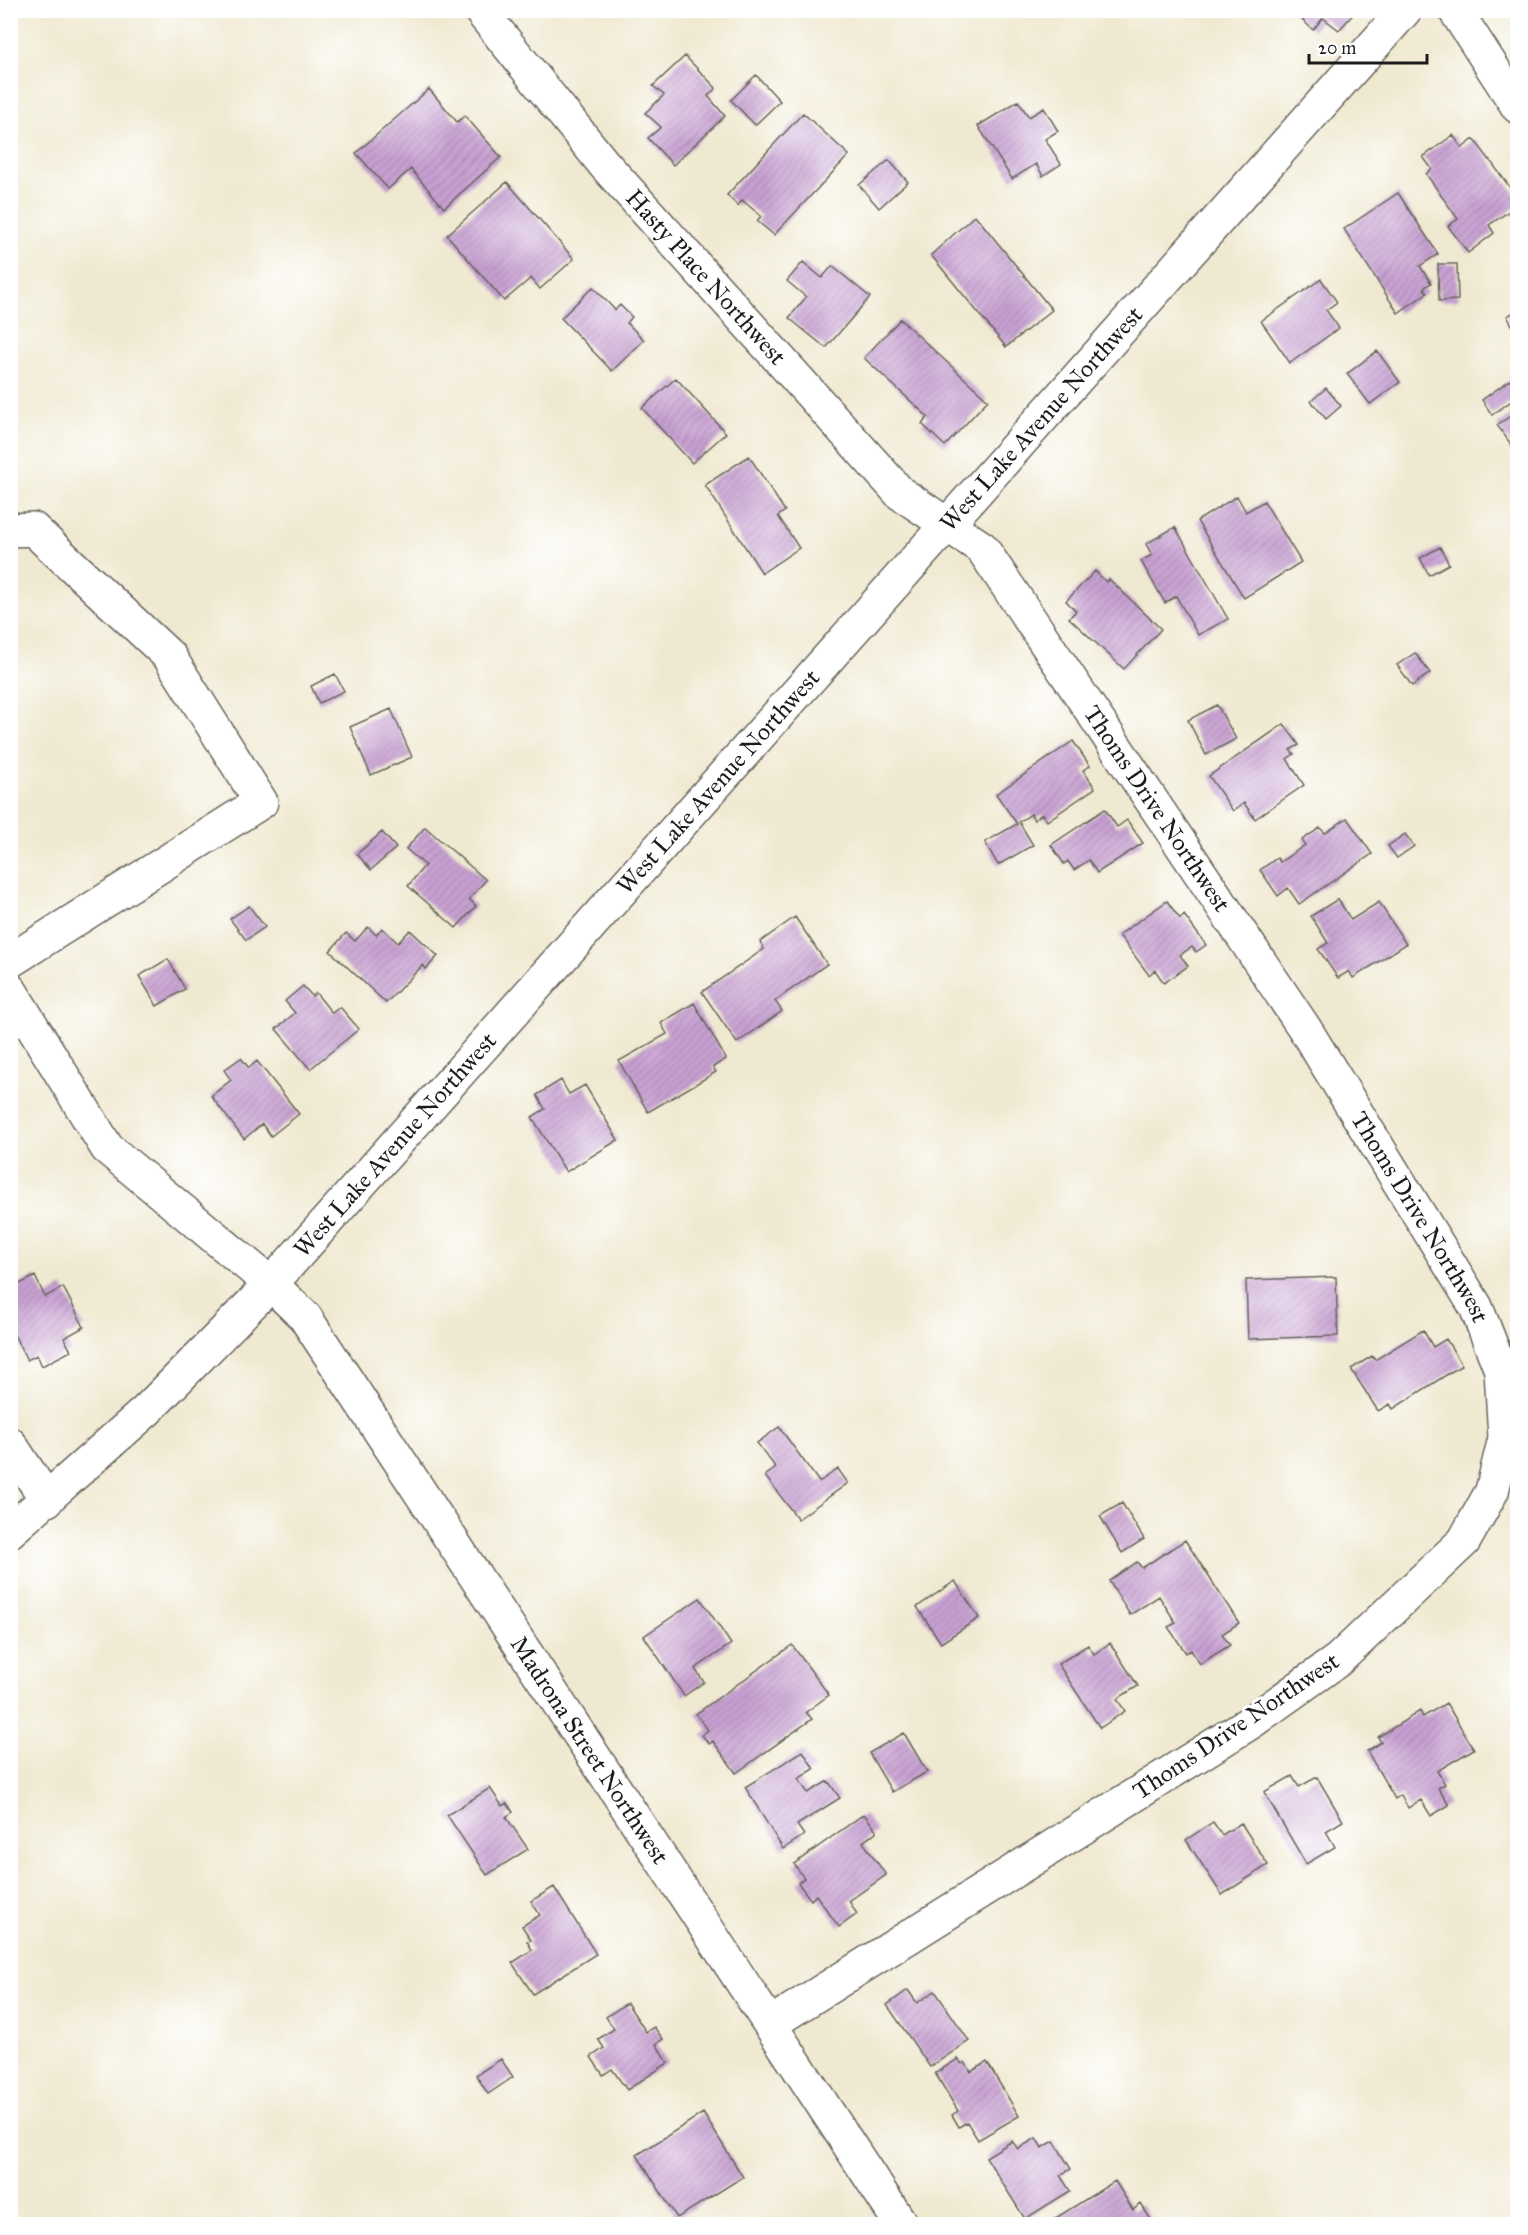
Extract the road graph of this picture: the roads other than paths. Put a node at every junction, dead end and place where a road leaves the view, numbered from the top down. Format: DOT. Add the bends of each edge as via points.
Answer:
graph roads {
  1 [pos="480,10"];
  2 [pos="1405,10"];
  3 [pos="1455,10"];
  4 [pos="1518,107"];
  5 [pos="948,524"];
  6 [pos="10,530"];
  7 [pos="10,961"];
  8 [pos="10,990"];
  9 [pos="271,1284"];
  10 [pos="10,1444"];
  11 [pos="47,1500"];
  12 [pos="10,1531"];
  13 [pos="770,2024"];
  14 [pos="901,2224"];
  1 -- 5 [label="street, Hasty Place Northwest" via="604,164 900,493"];
  2 -- 5 [label="street, West Lake Avenue Northwest"];
  3 -- 4 [label="street"];
  5 -- 9 [label="street, West Lake Avenue Northwest"];
  5 -- 13 [label="street, Thoms Drive Northwest" via="982,548 989,558 1305,1029 1476,1307 1501,1370 1505,1438 1492,1491 1464,1541 1338,1660 1251,1722"];
  6 -- 7 [label="street" via="33,529 169,656 261,802"];
  8 -- 9 [label="street, Madrona Street Northwest" via="107,1148"];
  9 -- 11 [label="street, West Lake Avenue Northwest" via="147,1410"];
  9 -- 13 [label="street, Madrona Street Northwest" via="305,1317"];
  10 -- 11 [label="street"];
  11 -- 12 [label="street, West Lake Avenue Northwest"];
  13 -- 14 [label="street, Madrona Street Northwest"];
}
